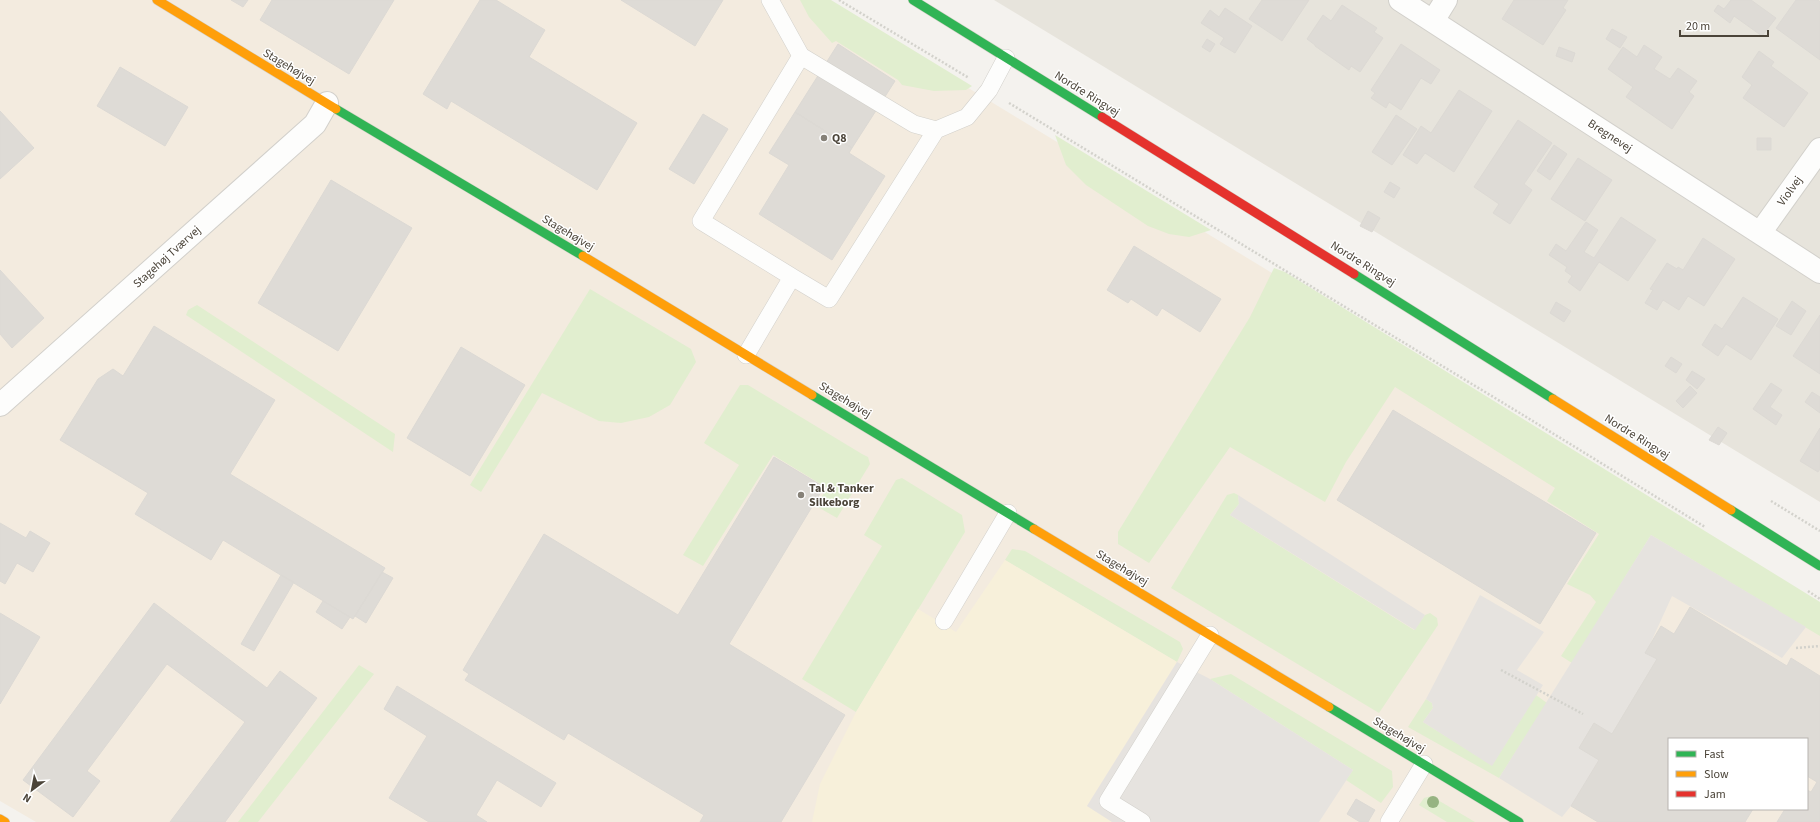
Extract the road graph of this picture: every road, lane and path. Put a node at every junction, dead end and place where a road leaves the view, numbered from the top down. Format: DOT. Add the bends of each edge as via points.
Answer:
graph roads {
  1 [pos="157,0"];
  2 [pos="770,0"];
  3 [pos="839,0"];
  4 [pos="913,0"];
  5 [pos="1400,0"];
  6 [pos="1446,0"];
  7 [pos="1433,21"];
  8 [pos="801,56"];
  9 [pos="1006,58"];
  10 [pos="989,90"];
  11 [pos="327,104"];
  12 [pos="936,130"];
  13 [pos="1820,149"];
  14 [pos="1760,233"];
  15 [pos="1820,272"];
  16 [pos="792,277"];
  17 [pos="746,354"];
  18 [pos="0,405"];
  19 [pos="1008,513"];
  20 [pos="1705,528"];
  21 [pos="1798,552"];
  22 [pos="1820,561"];
  23 [pos="1820,566"];
  24 [pos="1806,590"];
  25 [pos="1820,599"];
  26 [pos="944,621"];
  27 [pos="1210,635"];
  28 [pos="1820,646"];
  29 [pos="1796,648"];
  30 [pos="1502,670"];
  31 [pos="1583,714"];
  32 [pos="1424,764"];
  33 [pos="0,819"];
  34 [pos="5,822"];
  35 [pos="1142,822"];
  36 [pos="1389,822"];
  37 [pos="1519,822"];
  1 -- 11 [label="street, Stagehøjvej"];
  2 -- 8 [label="lane"];
  3 -- 10 [label="path"];
  4 -- 9 [label="street, Nordre Ringvej"];
  5 -- 7 [label="street, Bregnevej"];
  6 -- 7 [label="street"];
  7 -- 14 [label="street, Bregnevej"];
  8 -- 12 [label="lane" via="914,124"];
  8 -- 16 [label="lane" via="701,221"];
  9 -- 10 [label="lane"];
  9 -- 21 [label="street, Nordre Ringvej" via="1251,208"];
  10 -- 12 [label="lane" via="967,117"];
  10 -- 20 [label="path"];
  11 -- 17 [label="street, Stagehøjvej"];
  11 -- 18 [label="street, Stagehøj Tværvej" via="315,124"];
  12 -- 16 [label="lane" via="829,300"];
  13 -- 14 [label="street, Violvej"];
  14 -- 15 [label="street, Bregnevej"];
  16 -- 17 [label="lane"];
  17 -- 19 [label="street, Stagehøjvej"];
  19 -- 26 [label="lane"];
  19 -- 27 [label="street, Stagehøjvej"];
  21 -- 22 [label="street, Nordre Ringvej"];
  21 -- 23 [label="street, Nordre Ringvej"];
  24 -- 25 [label="path"];
  27 -- 32 [label="street, Stagehøjvej"];
  27 -- 35 [label="lane" via="1108,801"];
  28 -- 29 [label="path"];
  30 -- 31 [label="path"];
  32 -- 36 [label="lane"];
  32 -- 37 [label="street, Stagehøjvej"];
  33 -- 34 [label="street"];
}
